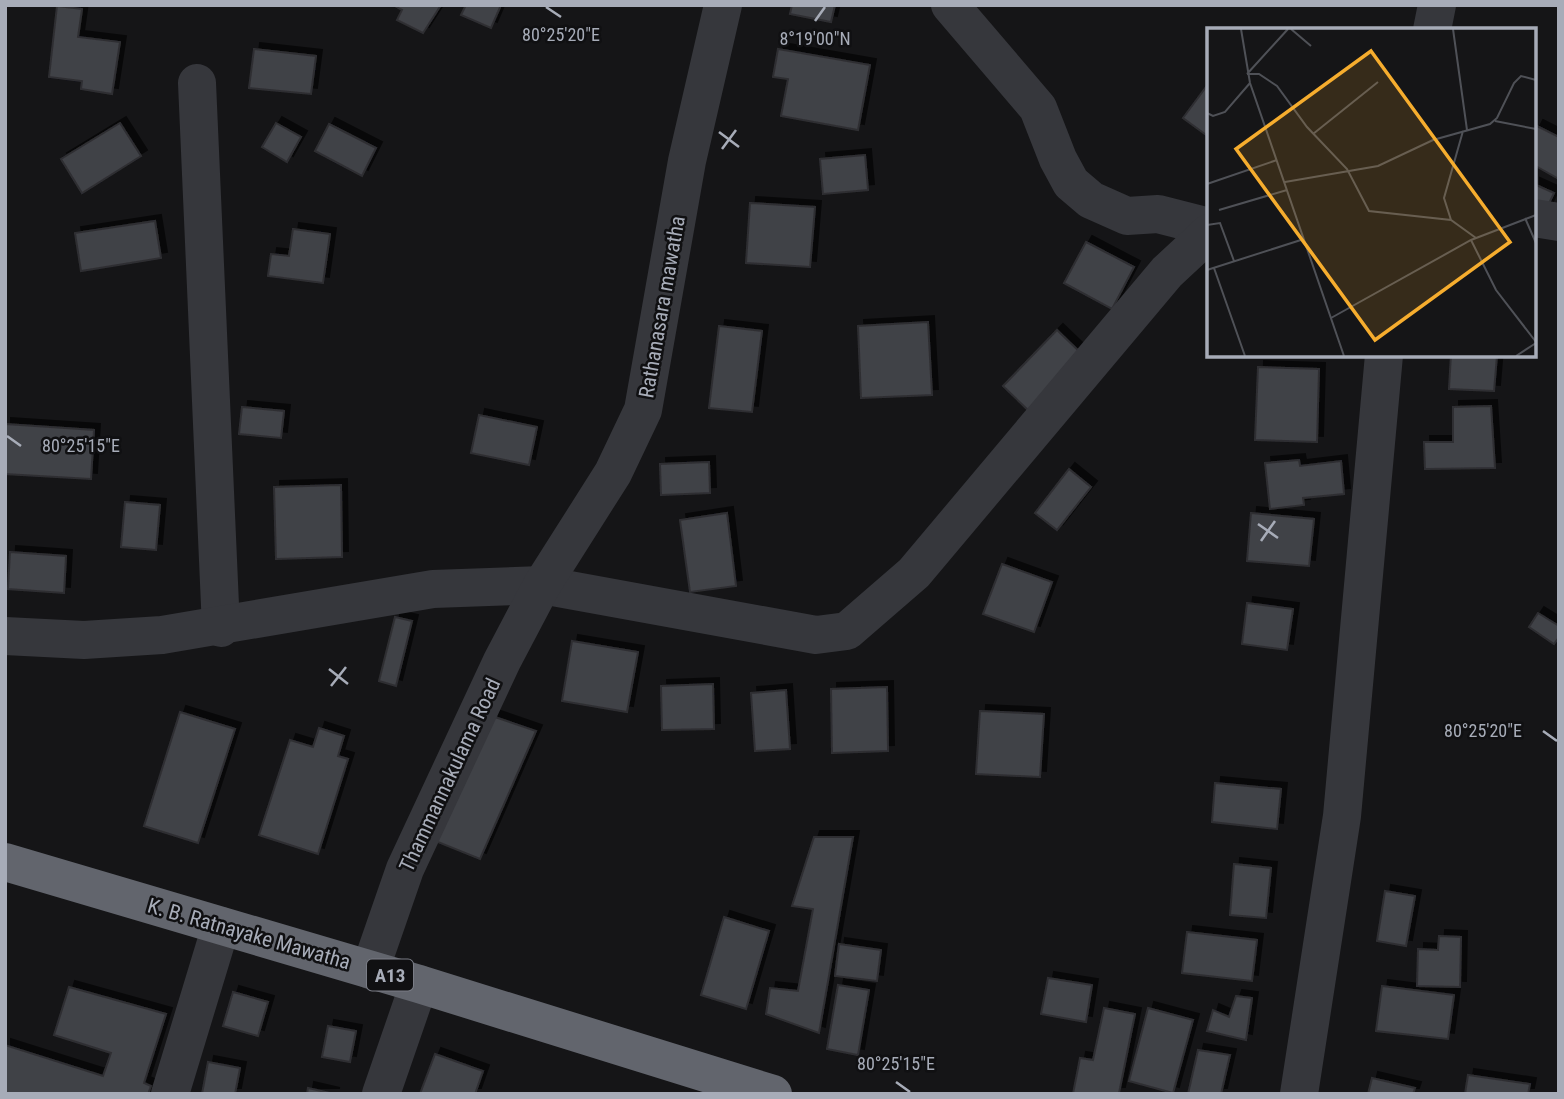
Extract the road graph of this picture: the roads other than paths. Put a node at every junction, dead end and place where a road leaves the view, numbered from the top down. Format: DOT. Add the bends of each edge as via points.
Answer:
graph roads {
  1 [pos="723,5"];
  2 [pos="950,5"];
  3 [pos="1437,5"];
  4 [pos="1432,28"];
  5 [pos="197,83"];
  6 [pos="1536,218"];
  7 [pos="1559,222"];
  8 [pos="1207,226"];
  9 [pos="1207,235"];
  10 [pos="1384,357"];
  11 [pos="542,585"];
  12 [pos="221,628"];
  13 [pos="5,636"];
  14 [pos="5,862"];
  15 [pos="221,926"];
  16 [pos="370,970"];
  17 [pos="419,984"];
  18 [pos="756,1091"];
  19 [pos="170,1094"];
  20 [pos="381,1094"];
  21 [pos="1299,1094"];
  1 -- 11 [label="street, Rathanasara mawatha" via="687,161 643,410 613,474"];
  2 -- 8 [label="street" via="1038,108 1064,171 1090,201 1127,216 1158,214"];
  3 -- 4 [label="street"];
  5 -- 12 [label="street"];
  6 -- 7 [label="street"];
  9 -- 11 [label="street" via="1167,272 914,573 848,631 816,635"];
  10 -- 21 [label="street" via="1342,816"];
  11 -- 12 [label="street" via="433,589"];
  11 -- 16 [label="street, Thammannakulama Road" via="405,869"];
  12 -- 13 [label="street" via="84,640"];
  14 -- 15 [label="highway, K. B. Ratnayake Mawatha / A13"];
  15 -- 16 [label="highway, K. B. Ratnayake Mawatha / A13"];
  15 -- 19 [label="street"];
  16 -- 17 [label="highway, K. B. Ratnayake Mawatha / A13"];
  17 -- 18 [label="highway, K. B. Ratnayake Mawatha / A13"];
  17 -- 20 [label="street"];
}
